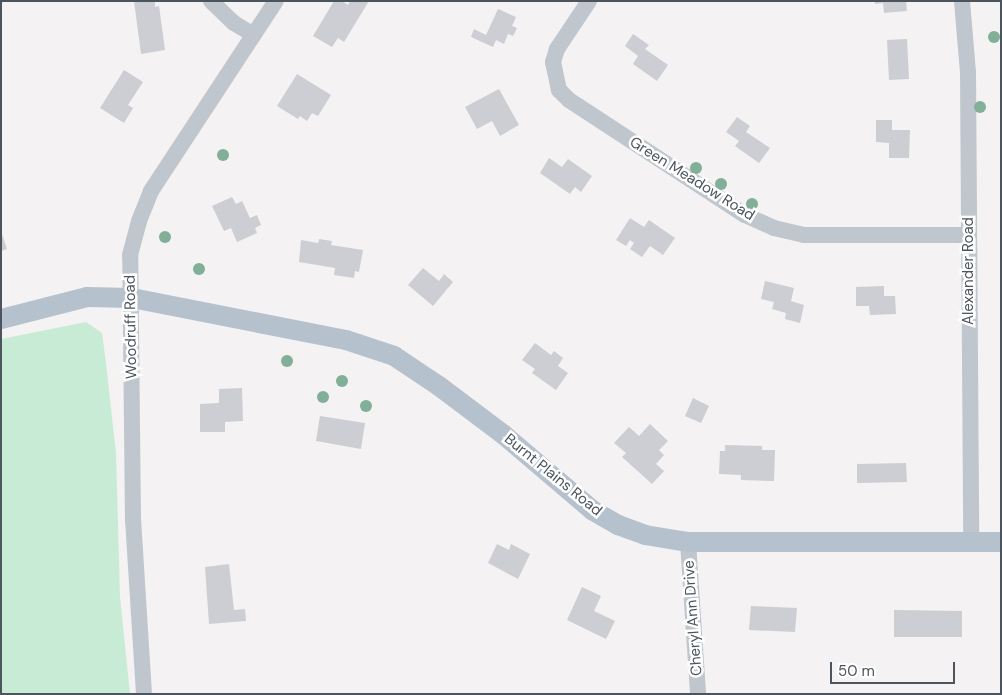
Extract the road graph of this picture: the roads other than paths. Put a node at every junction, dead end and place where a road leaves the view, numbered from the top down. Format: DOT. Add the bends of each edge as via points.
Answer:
graph roads {
  1 [pos="211,1"];
  2 [pos="276,1"];
  3 [pos="589,1"];
  4 [pos="962,1"];
  5 [pos="254,35"];
  6 [pos="968,234"];
  7 [pos="132,298"];
  8 [pos="1,319"];
  9 [pos="688,542"];
  10 [pos="971,542"];
  11 [pos="1001,542"];
  12 [pos="144,694"];
  13 [pos="698,694"];
  1 -- 5 [label="street" via="234,23"];
  2 -- 5 [label="street, Woodruff Road"];
  3 -- 6 [label="street, Green Meadow Road" via="555,55 554,77 559,90 569,100 745,215 774,228 804,235"];
  4 -- 6 [label="street, Alexander Road" via="968,73"];
  5 -- 7 [label="street, Woodruff Road" via="151,191 130,255"];
  6 -- 10 [label="street, Alexander Road"];
  7 -- 8 [label="main road, Burnt Plains Road" via="88,297"];
  7 -- 9 [label="main road, Burnt Plains Road" via="346,340 394,356 504,435 592,510 645,535"];
  7 -- 12 [label="street, Woodruff Road" via="133,522"];
  9 -- 10 [label="main road, Burnt Plains Road"];
  9 -- 13 [label="street, Cheryl Ann Drive"];
  10 -- 11 [label="main road, Burnt Plains Road"];
}
